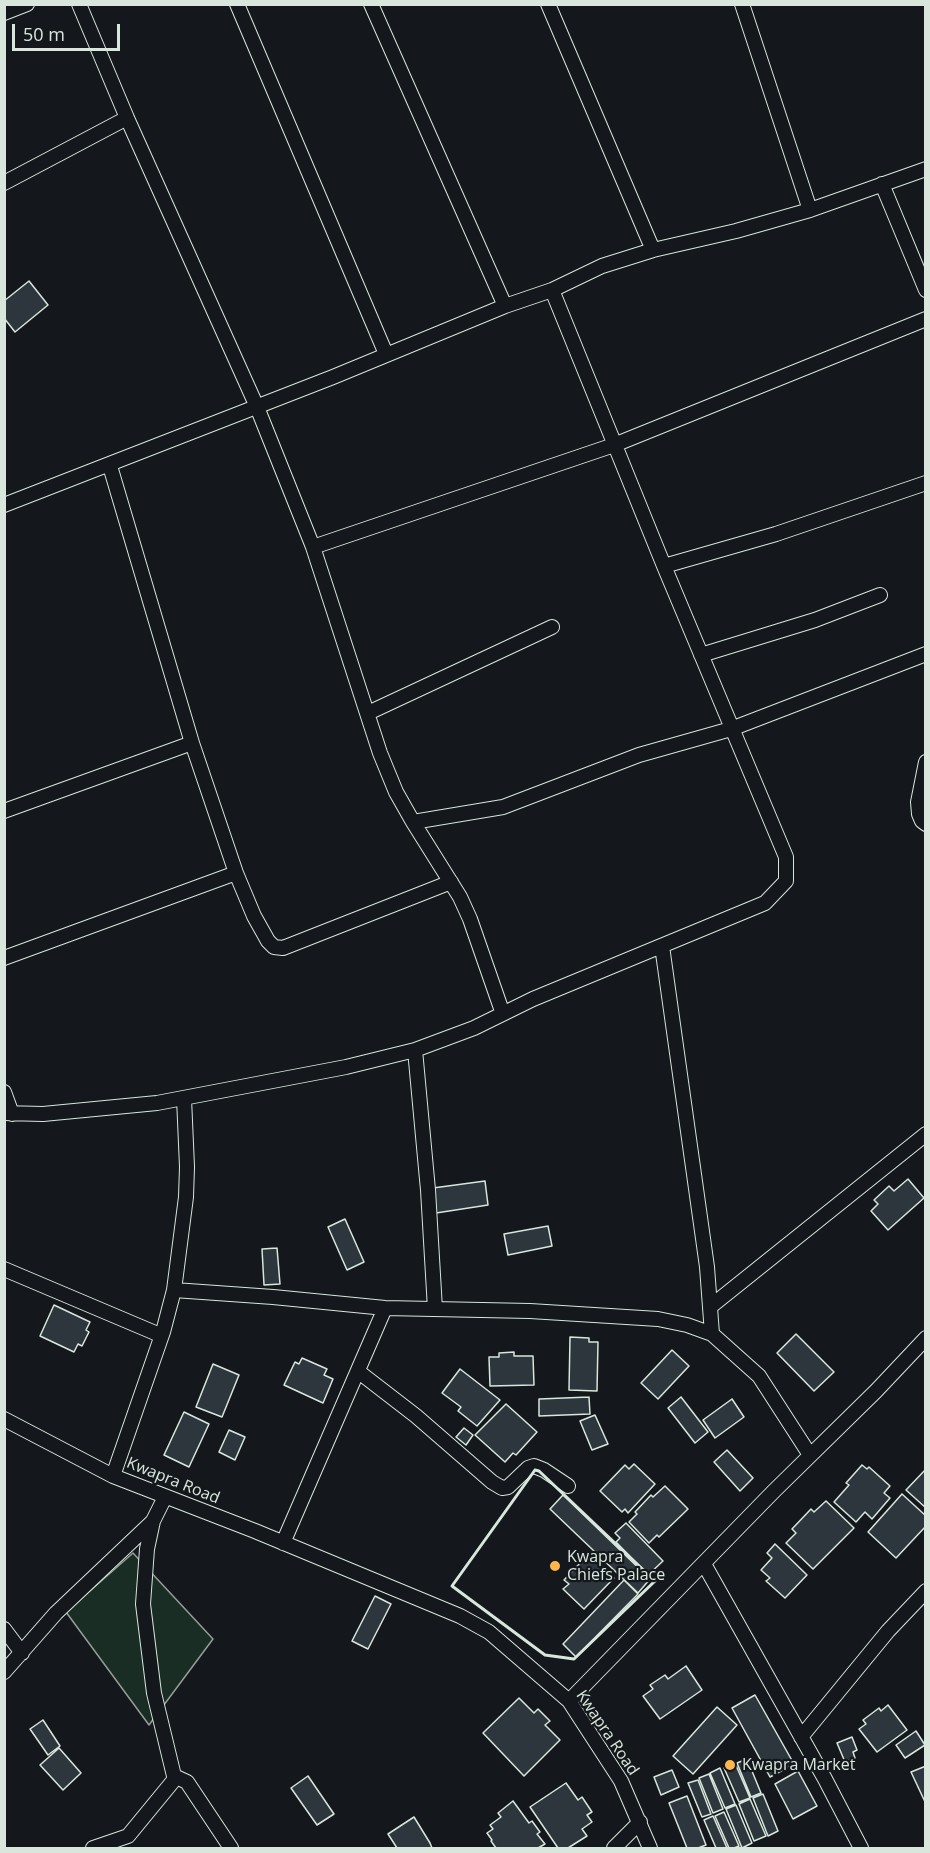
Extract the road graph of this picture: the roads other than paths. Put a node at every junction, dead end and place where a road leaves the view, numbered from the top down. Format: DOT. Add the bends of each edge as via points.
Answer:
graph roads {
  1 [pos="27,4"];
  2 [pos="79,4"];
  3 [pos="237,4"];
  4 [pos="371,4"];
  5 [pos="548,4"];
  6 [pos="743,5"];
  7 [pos="4,13"];
  8 [pos="127,118"];
  9 [pos="926,169"];
  10 [pos="4,183"];
  11 [pos="882,184"];
  12 [pos="810,210"];
  13 [pos="653,250"];
  14 [pos="552,290"];
  15 [pos="926,290"];
  16 [pos="505,306"];
  17 [pos="926,319"];
  18 [pos="386,354"];
  19 [pos="257,407"];
  20 [pos="614,446"];
  21 [pos="110,466"];
  22 [pos="926,483"];
  23 [pos="4,506"];
  24 [pos="313,547"];
  25 [pos="664,566"];
  26 [pos="880,596"];
  27 [pos="552,627"];
  28 [pos="926,654"];
  29 [pos="701,655"];
  30 [pos="368,713"];
  31 [pos="731,729"];
  32 [pos="192,742"];
  33 [pos="926,762"];
  34 [pos="4,811"];
  35 [pos="413,822"];
  36 [pos="926,824"];
  37 [pos="237,873"];
  38 [pos="451,882"];
  39 [pos="663,946"];
  40 [pos="4,958"];
  41 [pos="503,1014"];
  42 [pos="415,1050"];
  43 [pos="4,1092"];
  44 [pos="184,1098"];
  45 [pos="8,1114"];
  46 [pos="926,1134"];
  47 [pos="4,1269"];
  48 [pos="174,1290"];
  49 [pos="710,1307"];
  50 [pos="385,1308"];
  51 [pos="435,1309"];
  52 [pos="712,1334"];
  53 [pos="160,1335"];
  54 [pos="926,1338"];
  55 [pos="358,1372"];
  56 [pos="4,1419"];
  57 [pos="810,1455"];
  58 [pos="113,1476"];
  59 [pos="568,1486"];
  60 [pos="165,1497"];
  61 [pos="153,1521"];
  62 [pos="283,1544"];
  63 [pos="704,1563"];
  64 [pos="926,1591"];
  65 [pos="4,1629"];
  66 [pos="22,1653"];
  67 [pos="4,1672"];
  68 [pos="569,1701"];
  69 [pos="801,1737"];
  70 [pos="174,1776"];
  71 [pos="640,1822"];
  72 [pos="93,1848"];
  73 [pos="231,1848"];
  74 [pos="614,1848"];
  75 [pos="650,1848"];
  76 [pos="861,1848"];
  1 -- 7 [label="street"];
  2 -- 8 [label="street"];
  3 -- 18 [label="street"];
  4 -- 16 [label="street"];
  5 -- 13 [label="street"];
  6 -- 12 [label="street"];
  8 -- 10 [label="street"];
  8 -- 19 [label="street"];
  9 -- 11 [label="street"];
  11 -- 12 [label="street"];
  11 -- 15 [label="street"];
  12 -- 13 [label="street"];
  13 -- 14 [label="street" via="602,266"];
  14 -- 16 [label="street"];
  14 -- 20 [label="street"];
  16 -- 18 [label="street"];
  17 -- 20 [label="street"];
  18 -- 19 [label="street"];
  19 -- 21 [label="street"];
  19 -- 24 [label="street"];
  20 -- 24 [label="street"];
  20 -- 25 [label="street"];
  21 -- 23 [label="street"];
  21 -- 32 [label="street"];
  22 -- 25 [label="street" via="776,534"];
  24 -- 30 [label="street"];
  25 -- 29 [label="street"];
  26 -- 29 [label="street"];
  27 -- 30 [label="street"];
  28 -- 31 [label="street"];
  29 -- 31 [label="street"];
  30 -- 35 [label="street" via="396,792"];
  31 -- 35 [label="street" via="639,755 503,807"];
  31 -- 39 [label="street" via="786,857 786,880 765,903"];
  32 -- 34 [label="street"];
  32 -- 37 [label="street"];
  33 -- 36 [label="street" via="918,802 919,814"];
  35 -- 38 [label="street"];
  37 -- 38 [label="street" via="268,941 283,948"];
  37 -- 40 [label="street"];
  38 -- 41 [label="street" via="470,919"];
  39 -- 41 [label="street"];
  39 -- 49 [label="street"];
  41 -- 42 [label="street"];
  42 -- 44 [label="street"];
  42 -- 51 [label="street" via="429,1190"];
  43 -- 45 [label="street"];
  44 -- 45 [label="street" via="98,1110"];
  44 -- 48 [label="street, Kwapra Road" via="185,1217"];
  46 -- 49 [label="street"];
  47 -- 53 [label="street"];
  48 -- 50 [label="street"];
  48 -- 53 [label="street, Kwapra Road"];
  49 -- 52 [label="street"];
  50 -- 51 [label="street"];
  50 -- 55 [label="street"];
  51 -- 52 [label="street" via="658,1319"];
  52 -- 57 [label="street" via="759,1376"];
  53 -- 58 [label="street, Kwapra Road"];
  54 -- 57 [label="street"];
  55 -- 59 [label="street" via="502,1488 534,1466"];
  55 -- 62 [label="street"];
  56 -- 58 [label="street"];
  57 -- 63 [label="street"];
  58 -- 60 [label="street, Kwapra Road"];
  60 -- 61 [label="street"];
  60 -- 62 [label="street, Kwapra Road"];
  61 -- 66 [label="street" via="56,1613"];
  61 -- 70 [label="street" via="143,1605 153,1693"];
  62 -- 68 [label="street, Kwapra Road" via="460,1616 489,1632"];
  63 -- 68 [label="street"];
  63 -- 69 [label="street"];
  64 -- 69 [label="street" via="888,1630"];
  65 -- 66 [label="street"];
  66 -- 67 [label="street"];
  68 -- 71 [label="street, Kwapra Road" via="621,1781"];
  69 -- 76 [label="street"];
  70 -- 72 [label="street" via="128,1836"];
  70 -- 73 [label="street" via="187,1782"];
  71 -- 74 [label="street"];
  71 -- 75 [label="street, Kwapra Road"];
}
